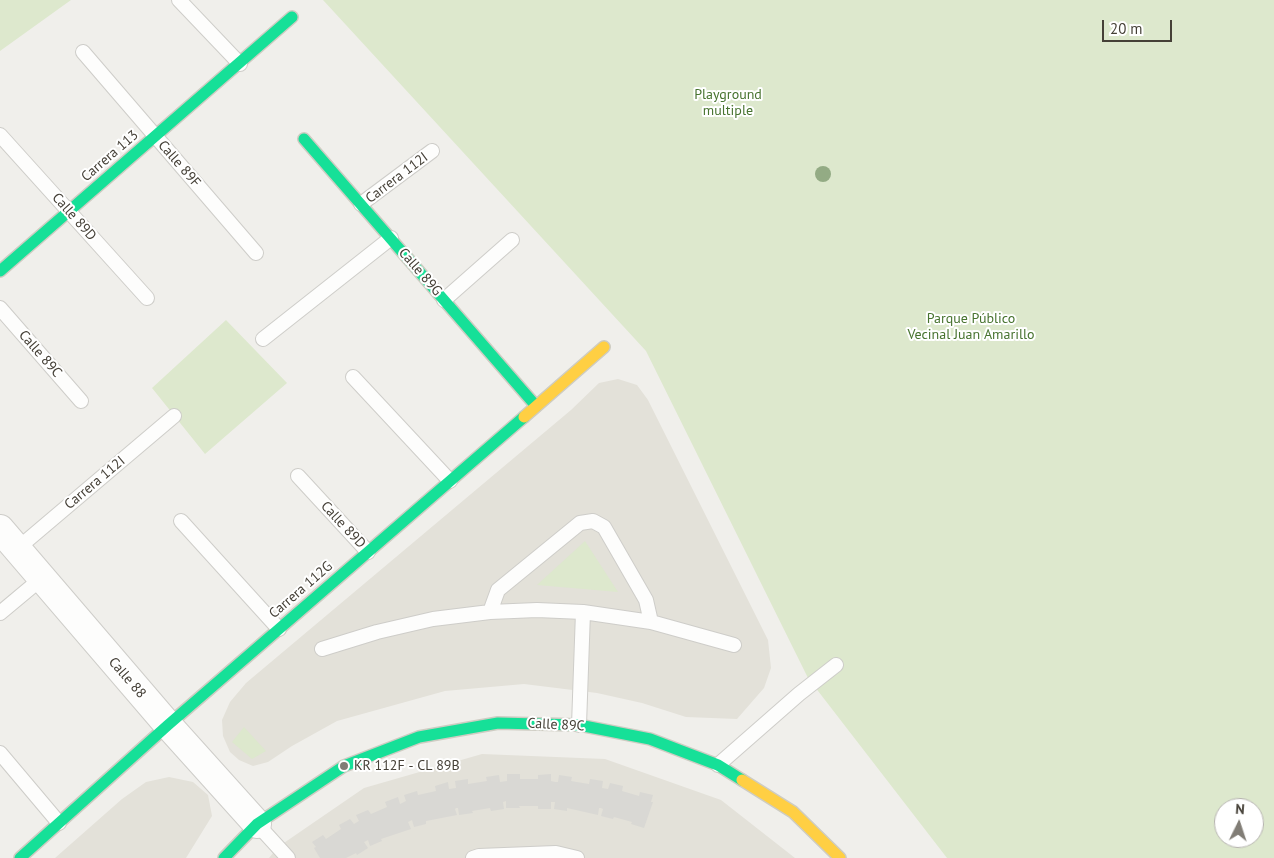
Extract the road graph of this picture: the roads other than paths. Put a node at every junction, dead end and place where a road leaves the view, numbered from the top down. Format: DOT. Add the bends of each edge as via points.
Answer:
graph roads {
  1 [pos="179,0"];
  2 [pos="292,17"];
  3 [pos="82,52"];
  4 [pos="240,64"];
  5 [pos="0,136"];
  6 [pos="156,136"];
  7 [pos="304,139"];
  8 [pos="432,151"];
  9 [pos="361,204"];
  10 [pos="69,211"];
  11 [pos="391,238"];
  12 [pos="512,240"];
  13 [pos="256,253"];
  14 [pos="0,271"];
  15 [pos="147,298"];
  16 [pos="444,300"];
  17 [pos="0,308"];
  18 [pos="263,339"];
  19 [pos="604,347"];
  20 [pos="353,377"];
  21 [pos="81,400"];
  22 [pos="536,406"];
  23 [pos="174,416"];
  24 [pos="298,476"];
  25 [pos="450,482"];
  26 [pos="181,521"];
  27 [pos="8,539"];
  28 [pos="368,552"];
  29 [pos="42,578"];
  30 [pos="490,612"];
  31 [pos="583,612"];
  32 [pos="0,613"];
  33 [pos="651,622"];
  34 [pos="279,629"];
  35 [pos="734,645"];
  36 [pos="322,649"];
  37 [pos="836,665"];
  38 [pos="168,725"];
  39 [pos="579,725"];
  40 [pos="0,753"];
  41 [pos="718,765"];
  42 [pos="59,823"];
  43 [pos="257,824"];
  44 [pos="20,858"];
  45 [pos="224,858"];
  46 [pos="288,858"];
  47 [pos="473,858"];
  48 [pos="577,858"];
  49 [pos="840,858"];
  1 -- 4 [label="lane"];
  2 -- 4 [label="street, Carrera 113"];
  3 -- 6 [label="lane, Calle 89F"];
  4 -- 6 [label="street, Carrera 113"];
  5 -- 10 [label="lane, Calle 89D"];
  6 -- 10 [label="street, Carrera 113"];
  6 -- 13 [label="lane, Calle 89F"];
  7 -- 9 [label="street, Calle 89G"];
  8 -- 9 [label="lane, Carrera 112I"];
  9 -- 11 [label="street, Calle 89G"];
  10 -- 14 [label="street, Carrera 113"];
  10 -- 15 [label="lane, Calle 89D"];
  11 -- 16 [label="street, Calle 89G"];
  11 -- 18 [label="lane"];
  12 -- 16 [label="lane"];
  16 -- 22 [label="street, Calle 89G"];
  17 -- 21 [label="lane, Calle 89C"];
  19 -- 22 [label="street, Carrera 112G"];
  20 -- 25 [label="lane"];
  22 -- 25 [label="street, Carrera 112G"];
  23 -- 27 [label="lane, Carrera 112I"];
  24 -- 28 [label="lane, Calle 89D"];
  25 -- 28 [label="street, Carrera 112G"];
  26 -- 34 [label="lane"];
  27 -- 29 [label="street, Calle 88"];
  28 -- 34 [label="street, Carrera 112G"];
  29 -- 32 [label="lane"];
  29 -- 38 [label="street, Calle 88"];
  30 -- 31 [label="lane"];
  30 -- 33 [label="lane" via="498,590 580,523 593,521 604,527 646,600"];
  30 -- 36 [label="lane" via="405,625"];
  31 -- 33 [label="lane"];
  31 -- 39 [label="lane"];
  33 -- 35 [label="lane"];
  34 -- 38 [label="street, Carrera 112G"];
  37 -- 41 [label="lane"];
  38 -- 42 [label="street, Carrera 112G"];
  38 -- 43 [label="street, Calle 88"];
  39 -- 41 [label="street, Calle 89C" via="650,739"];
  39 -- 43 [label="street, Calle 89C" via="498,723 419,737 344,766"];
  40 -- 42 [label="lane"];
  41 -- 49 [label="street, Calle 89C" via="793,812"];
  42 -- 44 [label="street, Carrera 112G"];
  43 -- 45 [label="street, Calle 89C"];
  43 -- 46 [label="lane"];
  47 -- 48 [label="lane" via="556,853"];
}
